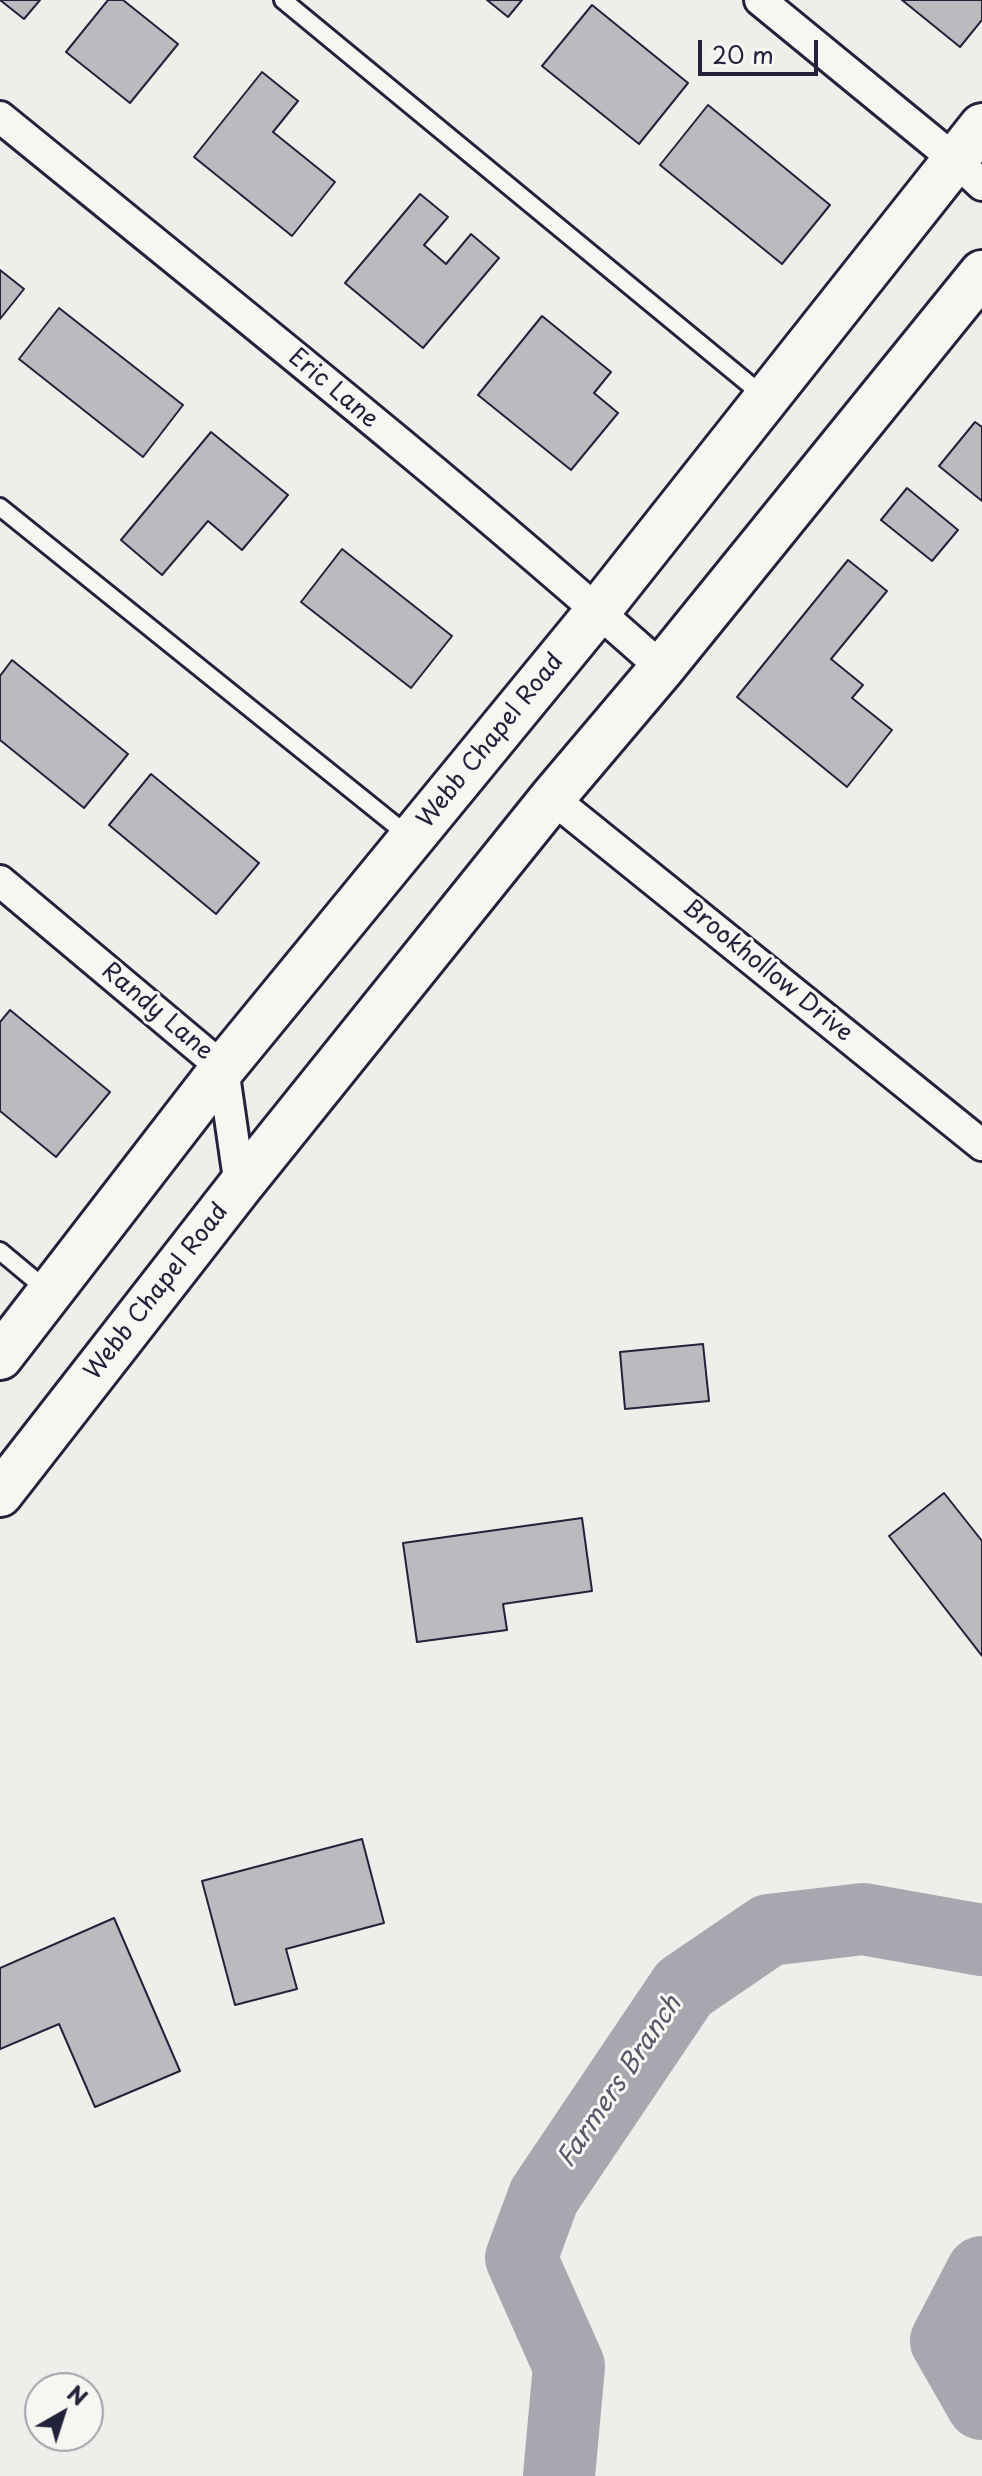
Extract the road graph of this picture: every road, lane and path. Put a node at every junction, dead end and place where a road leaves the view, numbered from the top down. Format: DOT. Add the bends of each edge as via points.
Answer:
graph roads {
  1 [pos="283,0"];
  2 [pos="760,0"];
  3 [pos="0,117"];
  4 [pos="982,126"];
  5 [pos="968,172"];
  6 [pos="982,273"];
  7 [pos="766,398"];
  8 [pos="0,507"];
  9 [pos="598,611"];
  10 [pos="662,668"];
  11 [pos="552,798"];
  12 [pos="412,839"];
  13 [pos="0,881"];
  14 [pos="223,1068"];
  15 [pos="982,1145"];
  16 [pos="240,1186"];
  17 [pos="0,1251"];
  18 [pos="50,1292"];
  19 [pos="0,1357"];
  20 [pos="0,1494"];
  1 -- 7 [label="lane"];
  2 -- 5 [label="street"];
  3 -- 9 [label="street, Eric Lane"];
  4 -- 5 [label="main road, Webb Chapel Road"];
  5 -- 7 [label="main road, Webb Chapel Road"];
  6 -- 10 [label="main road, Webb Chapel Road"];
  7 -- 9 [label="main road, Webb Chapel Road"];
  8 -- 12 [label="lane"];
  9 -- 10 [label="street, Eric Lane"];
  9 -- 12 [label="main road, Webb Chapel Road"];
  10 -- 11 [label="main road, Webb Chapel Road"];
  11 -- 15 [label="street, Brookhollow Drive"];
  11 -- 16 [label="main road, Webb Chapel Road"];
  12 -- 14 [label="main road, Webb Chapel Road"];
  13 -- 14 [label="street, Randy Lane"];
  14 -- 16 [label="street, Randy Lane"];
  14 -- 18 [label="main road, Webb Chapel Road"];
  16 -- 20 [label="main road, Webb Chapel Road"];
  17 -- 18 [label="lane"];
  18 -- 19 [label="main road, Webb Chapel Road"];
}
